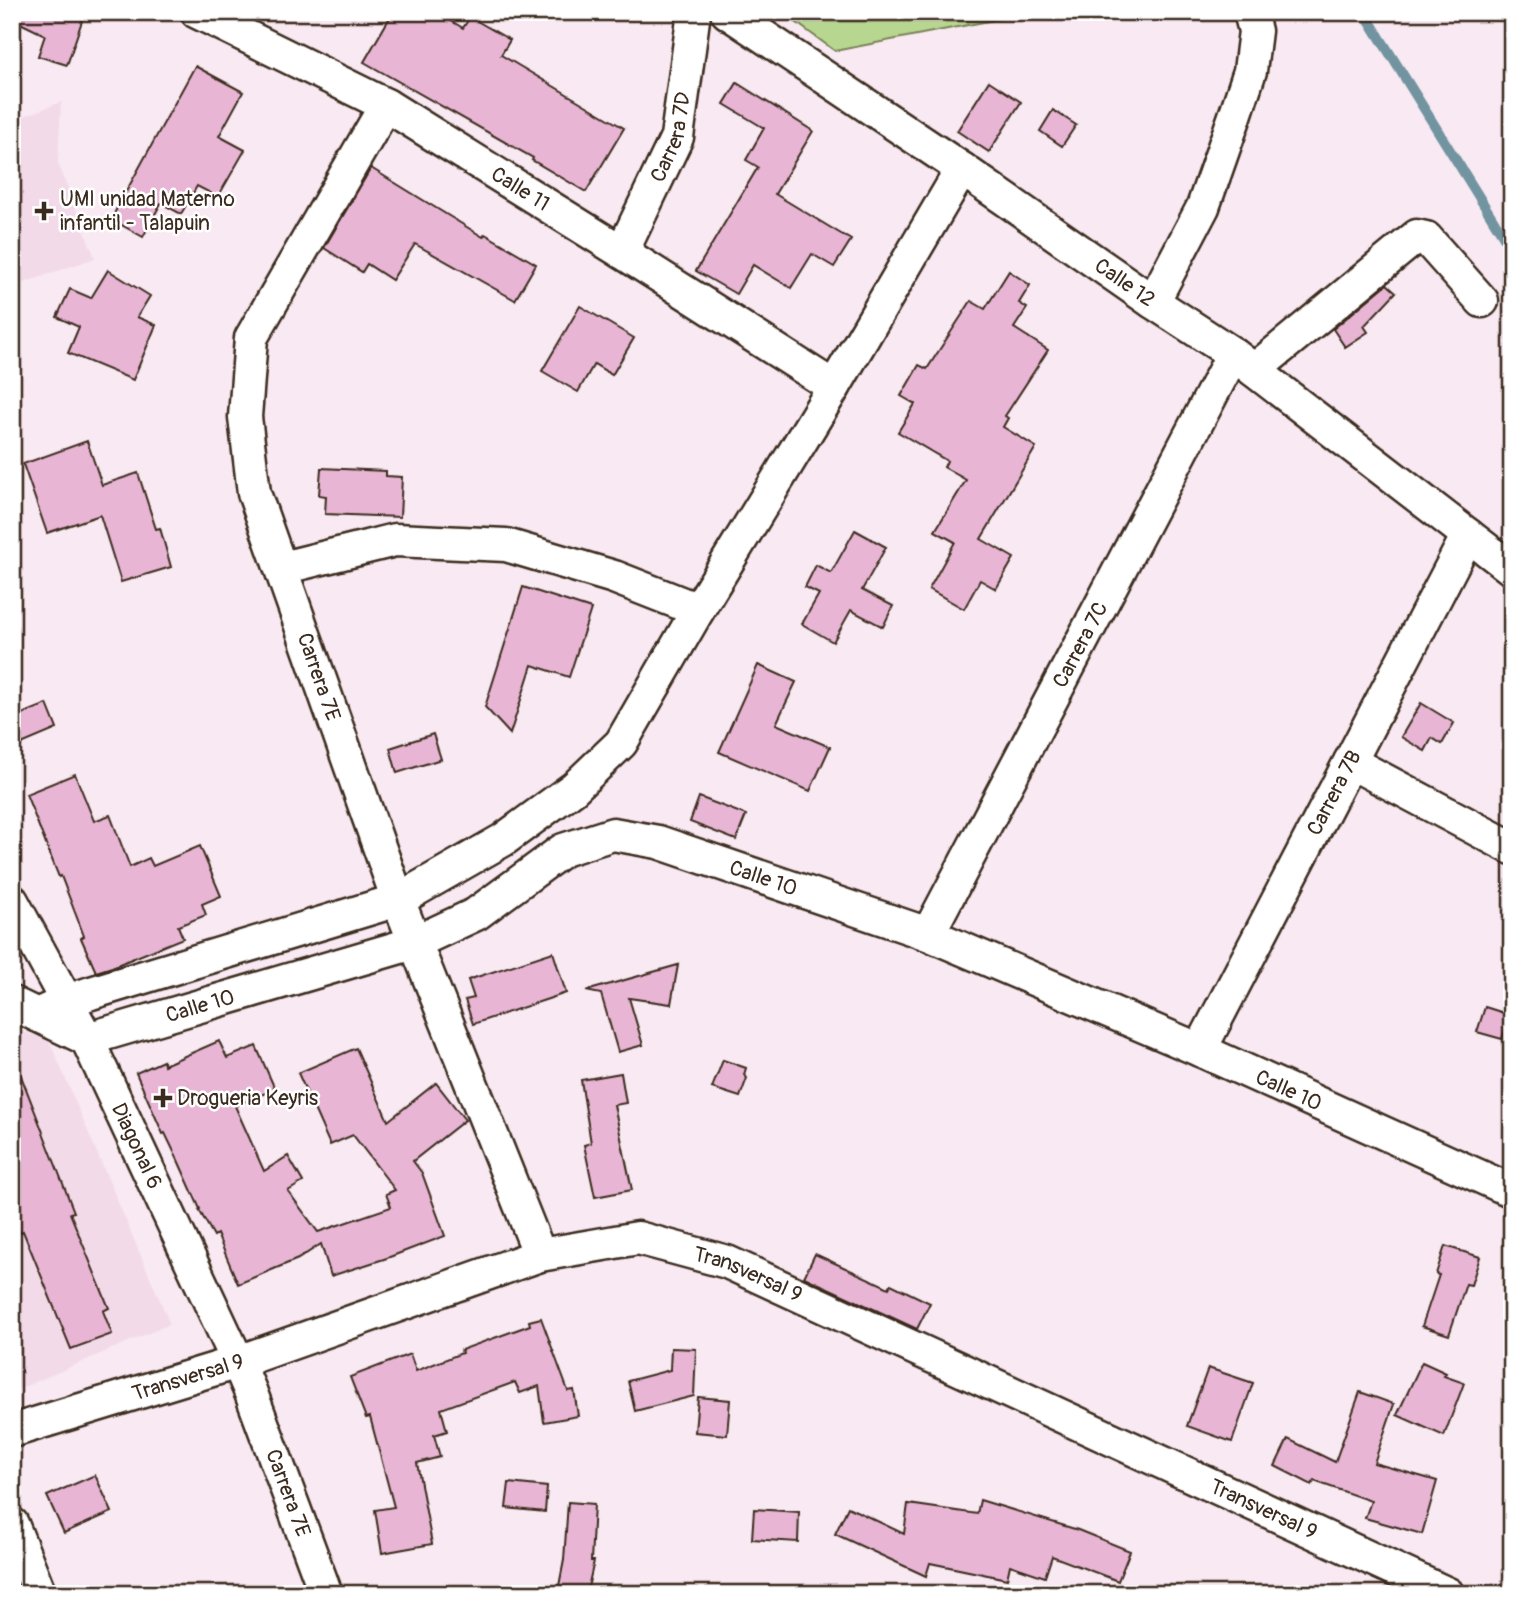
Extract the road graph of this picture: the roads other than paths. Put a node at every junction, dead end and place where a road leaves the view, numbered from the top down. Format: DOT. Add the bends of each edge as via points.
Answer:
graph roads {
  1 [pos="197,12"];
  2 [pos="694,12"];
  3 [pos="727,12"];
  4 [pos="1250,12"];
  5 [pos="386,105"];
  6 [pos="962,169"];
  7 [pos="622,252"];
  8 [pos="1482,301"];
  9 [pos="1153,302"];
  10 [pos="1244,362"];
  11 [pos="834,387"];
  12 [pos="1468,535"];
  13 [pos="282,568"];
  14 [pos="1512,569"];
  15 [pos="698,610"];
  16 [pos="1350,762"];
  17 [pos="1512,848"];
  18 [pos="398,900"];
  19 [pos="12,901"];
  20 [pos="928,934"];
  21 [pos="414,943"];
  22 [pos="67,1001"];
  23 [pos="25,1009"];
  24 [pos="87,1039"];
  25 [pos="1200,1050"];
  26 [pos="1512,1191"];
  27 [pos="540,1255"];
  28 [pos="238,1362"];
  29 [pos="251,1393"];
  30 [pos="12,1431"];
  31 [pos="12,1524"];
  32 [pos="40,1594"];
  33 [pos="327,1594"];
  34 [pos="1448,1594"];
  1 -- 5 [label="street, Calle 11"];
  2 -- 7 [label="street, Carrera 7D" via="677,137"];
  3 -- 6 [label="street, Calle 12"];
  4 -- 9 [label="street" via="1255,31 1250,71 1235,116 1203,207"];
  5 -- 7 [label="street, Calle 11"];
  5 -- 13 [label="street, Carrera 7E" via="251,338 245,417 254,493"];
  6 -- 9 [label="street, Calle 12"];
  6 -- 11 [label="street"];
  7 -- 11 [label="street, Calle 11"];
  8 -- 10 [label="street, Carrera 7C" via="1426,238 1417,236"];
  9 -- 10 [label="street, Calle 12"];
  10 -- 12 [label="street, Calle 12"];
  10 -- 20 [label="street, Carrera 7C"];
  11 -- 15 [label="street"];
  12 -- 14 [label="street, Calle 12"];
  12 -- 16 [label="street, Carrera 7B"];
  13 -- 15 [label="street" via="396,540 506,545 614,577"];
  13 -- 18 [label="street, Carrera 7E"];
  15 -- 18 [label="street" via="621,743 584,779 503,840"];
  16 -- 17 [label="street"];
  16 -- 25 [label="street, Carrera 7B"];
  18 -- 21 [label="street, Carrera 7E"];
  18 -- 22 [label="street"];
  19 -- 22 [label="street, Diagonal 6"];
  20 -- 21 [label="street, Calle 10" via="658,842 613,834 563,850 476,914"];
  20 -- 25 [label="street, Calle 10"];
  21 -- 24 [label="street, Calle 10"];
  21 -- 27 [label="street, Carrera 7E"];
  22 -- 23 [label="street"];
  22 -- 24 [label="street, Diagonal 6"];
  23 -- 24 [label="street"];
  24 -- 28 [label="street, Diagonal 6"];
  25 -- 26 [label="street, Calle 10"];
  27 -- 28 [label="street, Transversal 9"];
  27 -- 34 [label="street, Transversal 9" via="638,1238 727,1262"];
  28 -- 29 [label="street, Diagonal 6"];
  28 -- 30 [label="street, Transversal 9"];
  29 -- 33 [label="street, Carrera 7E"];
  31 -- 32 [label="street"];
}
